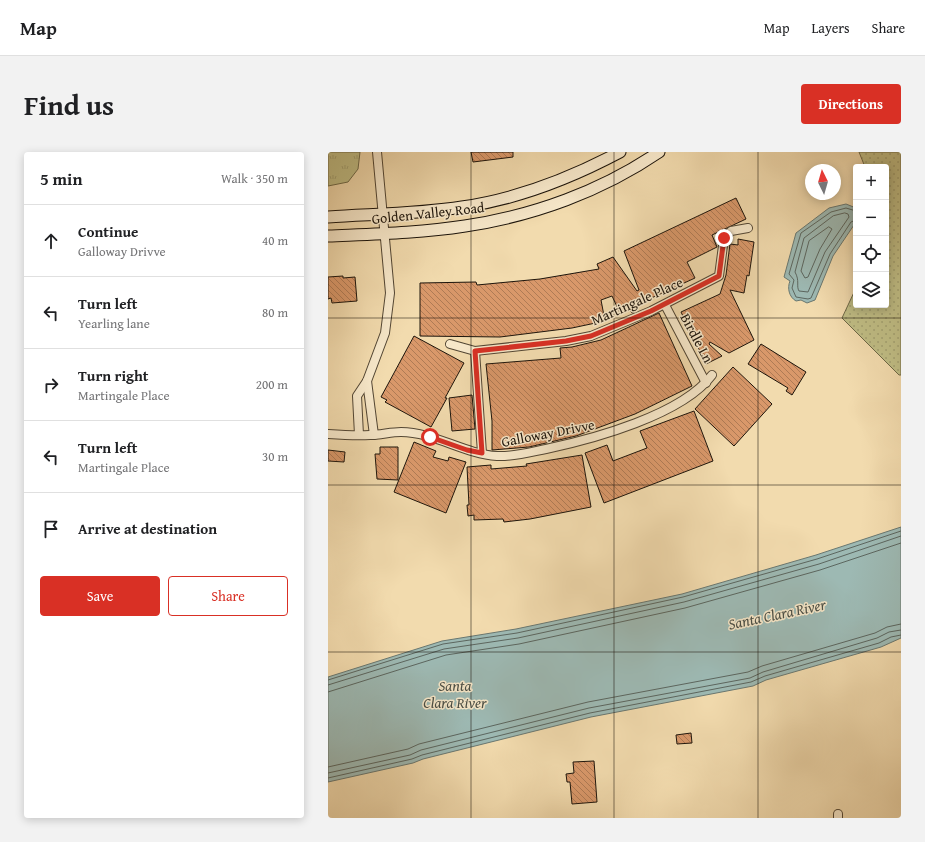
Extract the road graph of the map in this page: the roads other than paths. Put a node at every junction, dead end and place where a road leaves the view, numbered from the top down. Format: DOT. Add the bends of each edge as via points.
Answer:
graph roads {
  1 [pos="377,152"];
  2 [pos="620,152"];
  3 [pos="659,152"];
  4 [pos="383,214"];
  5 [pos="328,217"];
  6 [pos="748,228"];
  7 [pos="385,233"];
  8 [pos="328,236"];
  9 [pos="665,305"];
  10 [pos="450,344"];
  11 [pos="475,351"];
  12 [pos="712,375"];
  13 [pos="367,381"];
  14 [pos="706,383"];
  15 [pos="328,434"];
  16 [pos="359,435"];
  17 [pos="374,435"];
  18 [pos="482,453"];
  1 -- 4 [label="street"];
  2 -- 4 [label="main road, Golden Valley Road" via="559,181 519,195 464,207"];
  3 -- 7 [label="main road, Golden Valley Road" via="597,187 528,212 464,227"];
  4 -- 5 [label="main road, Golden Valley Road"];
  4 -- 7 [label="street"];
  6 -- 9 [label="street, Martingale Place" via="731,231 724,238 719,276"];
  7 -- 8 [label="main road, Golden Valley Road"];
  7 -- 13 [label="street" via="390,293 388,314 385,333"];
  9 -- 11 [label="street, Martingale Place" via="591,336"];
  9 -- 14 [label="street, Birdle Ln"];
  10 -- 11 [label="street, Martingale Place"];
  11 -- 18 [label="street"];
  12 -- 14 [label="street, Galloway Drivve"];
  13 -- 16 [label="street" via="357,396"];
  13 -- 17 [label="street"];
  14 -- 18 [label="street, Galloway Drivve" via="663,413 607,434 530,452 498,456"];
  15 -- 16 [label="street, Galloway Drivve"];
  16 -- 17 [label="street, Galloway Drivve"];
  17 -- 18 [label="street, Galloway Drivve" via="400,432 426,435"];
}
